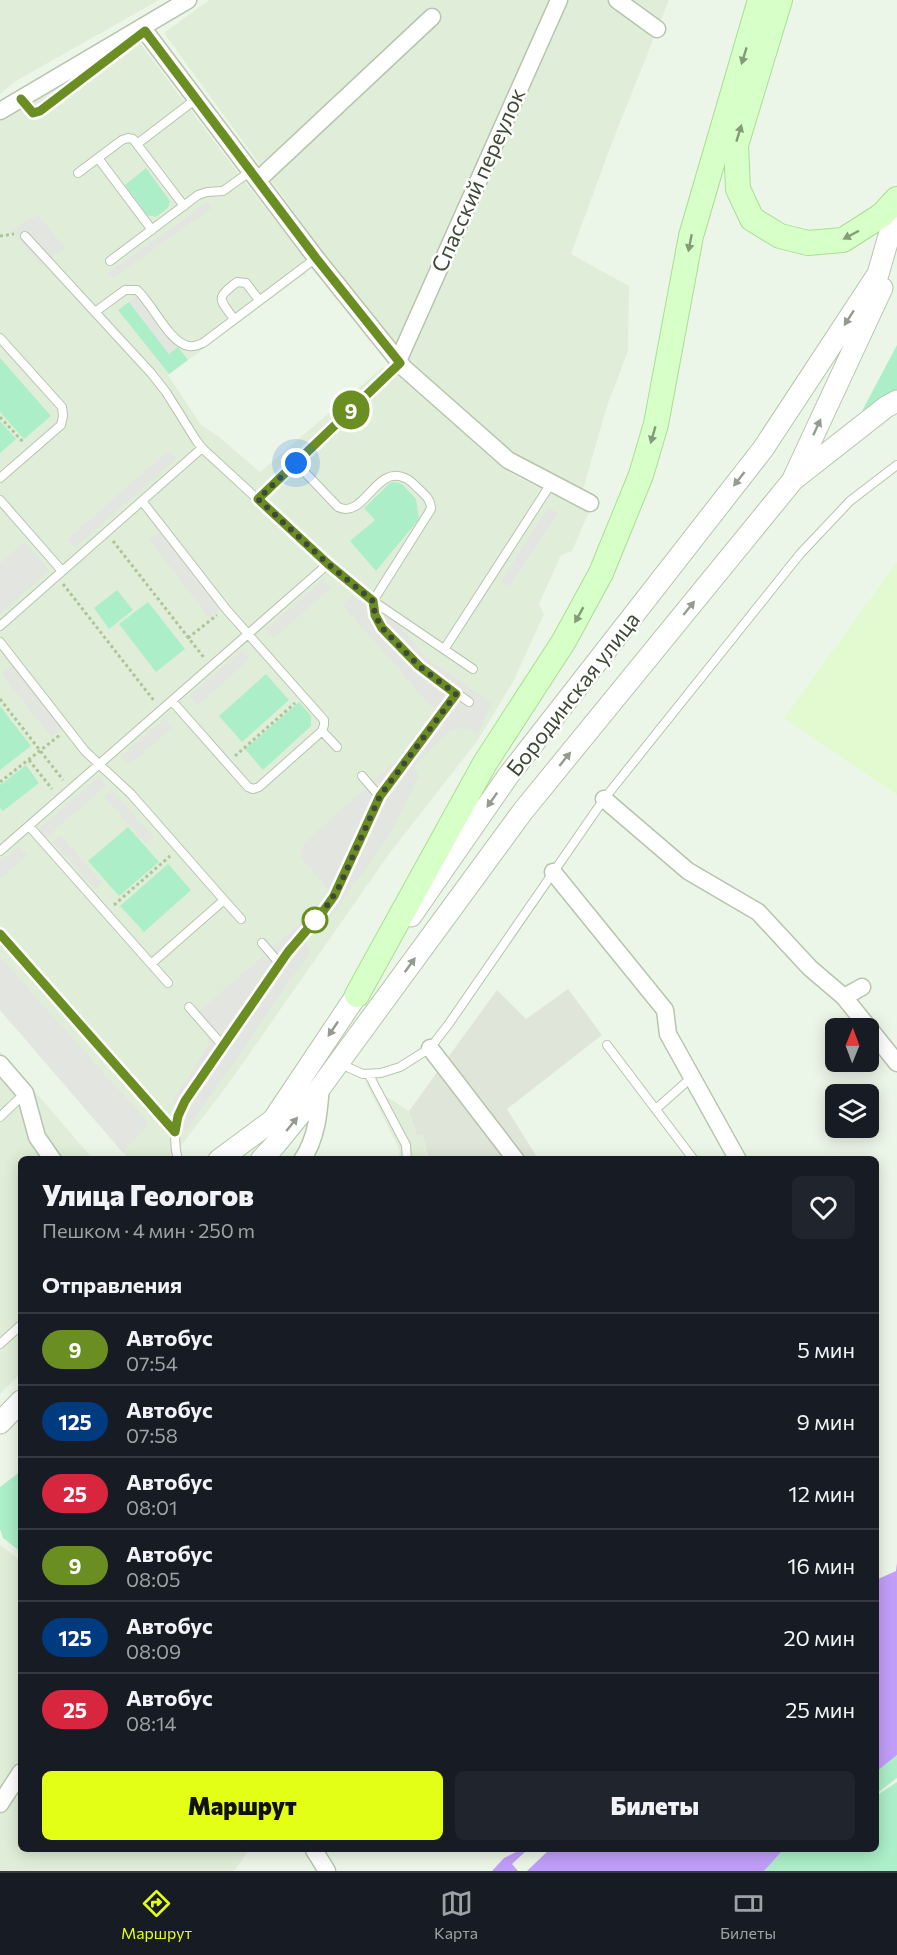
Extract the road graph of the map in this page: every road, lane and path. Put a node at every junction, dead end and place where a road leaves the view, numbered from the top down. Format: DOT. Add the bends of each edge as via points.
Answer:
graph roads {
  1 [pos="188,0"];
  2 [pos="559,0"];
  3 [pos="616,0"];
  4 [pos="760,0"];
  5 [pos="780,0"];
  6 [pos="432,17"];
  7 [pos="143,29"];
  8 [pos="657,29"];
  9 [pos="196,99"];
  10 [pos="0,111"];
  11 [pos="137,144"];
  12 [pos="98,158"];
  13 [pos="78,173"];
  14 [pos="254,176"];
  15 [pos="897,199"];
  16 [pos="184,206"];
  17 [pos="897,208"];
  18 [pos="152,230"];
  19 [pos="25,236"];
  20 [pos="897,256"];
  21 [pos="316,258"];
  22 [pos="110,261"];
  23 [pos="259,300"];
  24 [pos="95,312"];
  25 [pos="234,319"];
  26 [pos="0,338"];
  27 [pos="399,362"];
  28 [pos="897,401"];
  29 [pos="0,417"];
  30 [pos="202,448"];
  31 [pos="31,451"];
  32 [pos="296,463"];
  33 [pos="897,465"];
  34 [pos="0,478"];
  35 [pos="793,480"];
  36 [pos="552,482"];
  37 [pos="258,499"];
  38 [pos="0,500"];
  39 [pos="142,501"];
  40 [pos="590,503"];
  41 [pos="106,532"];
  42 [pos="328,564"];
  43 [pos="60,573"];
  44 [pos="373,601"];
  45 [pos="226,609"];
  46 [pos="0,626"];
  47 [pos="248,634"];
  48 [pos="188,638"];
  49 [pos="0,642"];
  50 [pos="445,648"];
  51 [pos="211,667"];
  52 [pos="472,669"];
  53 [pos="456,694"];
  54 [pos="303,696"];
  55 [pos="0,699"];
  56 [pos="172,701"];
  57 [pos="469,702"];
  58 [pos="161,710"];
  59 [pos="68,729"];
  60 [pos="322,731"];
  61 [pos="337,747"];
  62 [pos="40,750"];
  63 [pos="29,760"];
  64 [pos="227,763"];
  65 [pos="99,764"];
  66 [pos="362,776"];
  67 [pos="0,782"];
  68 [pos="71,789"];
  69 [pos="380,796"];
  70 [pos="60,799"];
  71 [pos="604,799"];
  72 [pos="29,826"];
  73 [pos="178,848"];
  74 [pos="0,852"];
  75 [pos="553,872"];
  76 [pos="224,900"];
  77 [pos="105,912"];
  78 [pos="241,919"];
  79 [pos="0,934"];
  80 [pos="262,943"];
  81 [pos="151,964"];
  82 [pos="280,964"];
  83 [pos="168,983"];
  84 [pos="862,987"];
  85 [pos="357,995"];
  86 [pos="844,997"];
  87 [pos="189,1006"];
  88 [pos="607,1045"];
  89 [pos="223,1046"];
  90 [pos="430,1048"];
  91 [pos="338,1063"];
  92 [pos="897,1063"];
  93 [pos="0,1064"];
  94 [pos="369,1075"];
  95 [pos="692,1077"];
  96 [pos="321,1086"];
  97 [pos="25,1093"];
  98 [pos="656,1108"];
  99 [pos="0,1116"];
  100 [pos="175,1132"];
  101 [pos="50,1156"];
  102 [pos="178,1156"];
  103 [pos="224,1156"];
  104 [pos="265,1156"];
  105 [pos="304,1156"];
  106 [pos="407,1156"];
  107 [pos="513,1156"];
  108 [pos="691,1156"];
  109 [pos="736,1156"];
  110 [pos="18,1328"];
  111 [pos="0,1344"];
  112 [pos="18,1777"];
  113 [pos="0,1804"];
  114 [pos="315,1852"];
  115 [pos="324,1869"];
  1 -- 7 [label="street"];
  2 -- 27 [label="street, Спасский переулок"];
  3 -- 8 [label="street"];
  4 -- 85 [label="main road, one-way" via="691,236 656,424 618,533 564,641 485,763"];
  15 -- 5 [label="main road, one-way" via="873,221 843,240 808,243 780,236 752,219 738,189 736,145"];
  6 -- 14 [label="street"];
  7 -- 9 [label="street"];
  7 -- 10 [label="street"];
  9 -- 11 [label="lane"];
  9 -- 14 [label="street"];
  11 -- 12 [label="lane" via="133,139 124,139"];
  11 -- 16 [label="lane"];
  12 -- 13 [label="lane"];
  12 -- 18 [label="lane"];
  14 -- 16 [label="lane" via="218,192 202,194"];
  14 -- 21 [label="street"];
  16 -- 18 [label="lane"];
  17 -- 85 [label="street, Бородинская улица, one-way" via="878,274 763,449 508,776"];
  18 -- 22 [label="lane"];
  19 -- 24 [label="lane"];
  35 -- 20 [label="street, one-way"];
  21 -- 23 [label="lane"];
  21 -- 27 [label="street"];
  23 -- 25 [label="lane"];
  23 -- 25 [label="lane" via="246,283 237,282 223,292 221,299"];
  24 -- 25 [label="lane" via="124,290 133,289 178,341 188,346 202,343"];
  24 -- 30 [label="lane" via="159,382"];
  26 -- 31 [label="lane" via="62,407 61,425"];
  27 -- 32 [label="lane"];
  27 -- 36 [label="street" via="508,460"];
  28 -- 35 [label="street"];
  29 -- 31 [label="path"];
  30 -- 37 [label="lane"];
  30 -- 39 [label="lane"];
  31 -- 34 [label="lane"];
  32 -- 37 [label="lane"];
  32 -- 44 [label="lane" via="345,510 353,509 391,476 408,480 430,501 429,512"];
  33 -- 71 [label="lane" via="850,501 800,554"];
  91 -- 35 [label="street, one-way" via="523,811"];
  36 -- 40 [label="street"];
  36 -- 50 [label="lane"];
  37 -- 42 [label="lane"];
  38 -- 43 [label="lane"];
  39 -- 41 [label="lane"];
  39 -- 45 [label="lane"];
  41 -- 43 [label="lane"];
  41 -- 48 [label="path"];
  42 -- 44 [label="lane"];
  42 -- 47 [label="lane"];
  43 -- 46 [label="lane"];
  43 -- 58 [label="path"];
  44 -- 50 [label="lane"];
  44 -- 53 [label="lane" via="382,628 419,666"];
  45 -- 47 [label="lane"];
  45 -- 48 [label="path"];
  47 -- 51 [label="lane"];
  47 -- 54 [label="lane"];
  48 -- 51 [label="path"];
  49 -- 59 [label="lane"];
  50 -- 52 [label="lane"];
  51 -- 56 [label="lane"];
  53 -- 57 [label="lane"];
  53 -- 69 [label="lane"];
  54 -- 60 [label="lane" via="324,720"];
  54 -- 64 [label="path"];
  55 -- 62 [label="path"];
  56 -- 58 [label="lane"];
  56 -- 64 [label="lane"];
  58 -- 65 [label="lane"];
  59 -- 62 [label="path"];
  59 -- 65 [label="lane"];
  60 -- 61 [label="lane"];
  60 -- 64 [label="lane" via="256,788 248,787"];
  62 -- 63 [label="path"];
  62 -- 68 [label="path"];
  63 -- 67 [label="path"];
  63 -- 70 [label="path"];
  65 -- 68 [label="lane"];
  65 -- 73 [label="lane"];
  66 -- 69 [label="lane"];
  68 -- 70 [label="lane"];
  69 -- 82 [label="lane" via="334,896"];
  70 -- 72 [label="lane"];
  71 -- 75 [label="lane"];
  71 -- 86 [label="street" via="688,871 758,912 810,968"];
  72 -- 74 [label="lane"];
  72 -- 77 [label="lane"];
  73 -- 76 [label="lane"];
  73 -- 77 [label="path"];
  75 -- 90 [label="lane"];
  75 -- 95 [label="street" via="665,1011 668,1034"];
  76 -- 78 [label="lane"];
  76 -- 81 [label="lane"];
  77 -- 81 [label="lane"];
  79 -- 100 [label="lane"];
  80 -- 82 [label="lane"];
  81 -- 83 [label="lane"];
  82 -- 89 [label="lane"];
  84 -- 86 [label="street"];
  85 -- 103 [label="street, Бородинская улица, one-way" via="273,1120"];
  86 -- 92 [label="street"];
  87 -- 89 [label="lane"];
  88 -- 98 [label="lane"];
  89 -- 100 [label="lane" via="185,1101"];
  90 -- 94 [label="lane" via="400,1067"];
  90 -- 107 [label="street"];
  91 -- 94 [label="lane"];
  91 -- 96 [label="street"];
  93 -- 97 [label="street"];
  94 -- 106 [label="lane" via="406,1145"];
  95 -- 98 [label="lane"];
  95 -- 109 [label="street"];
  104 -- 96 [label="street, one-way"];
  96 -- 105 [label="street" via="319,1117"];
  97 -- 99 [label="lane"];
  97 -- 101 [label="street" via="37,1137"];
  98 -- 108 [label="lane"];
  100 -- 102 [label="lane"];
  110 -- 111 [label="lane"];
  112 -- 113 [label="street"];
  114 -- 115 [label="street"];
}
